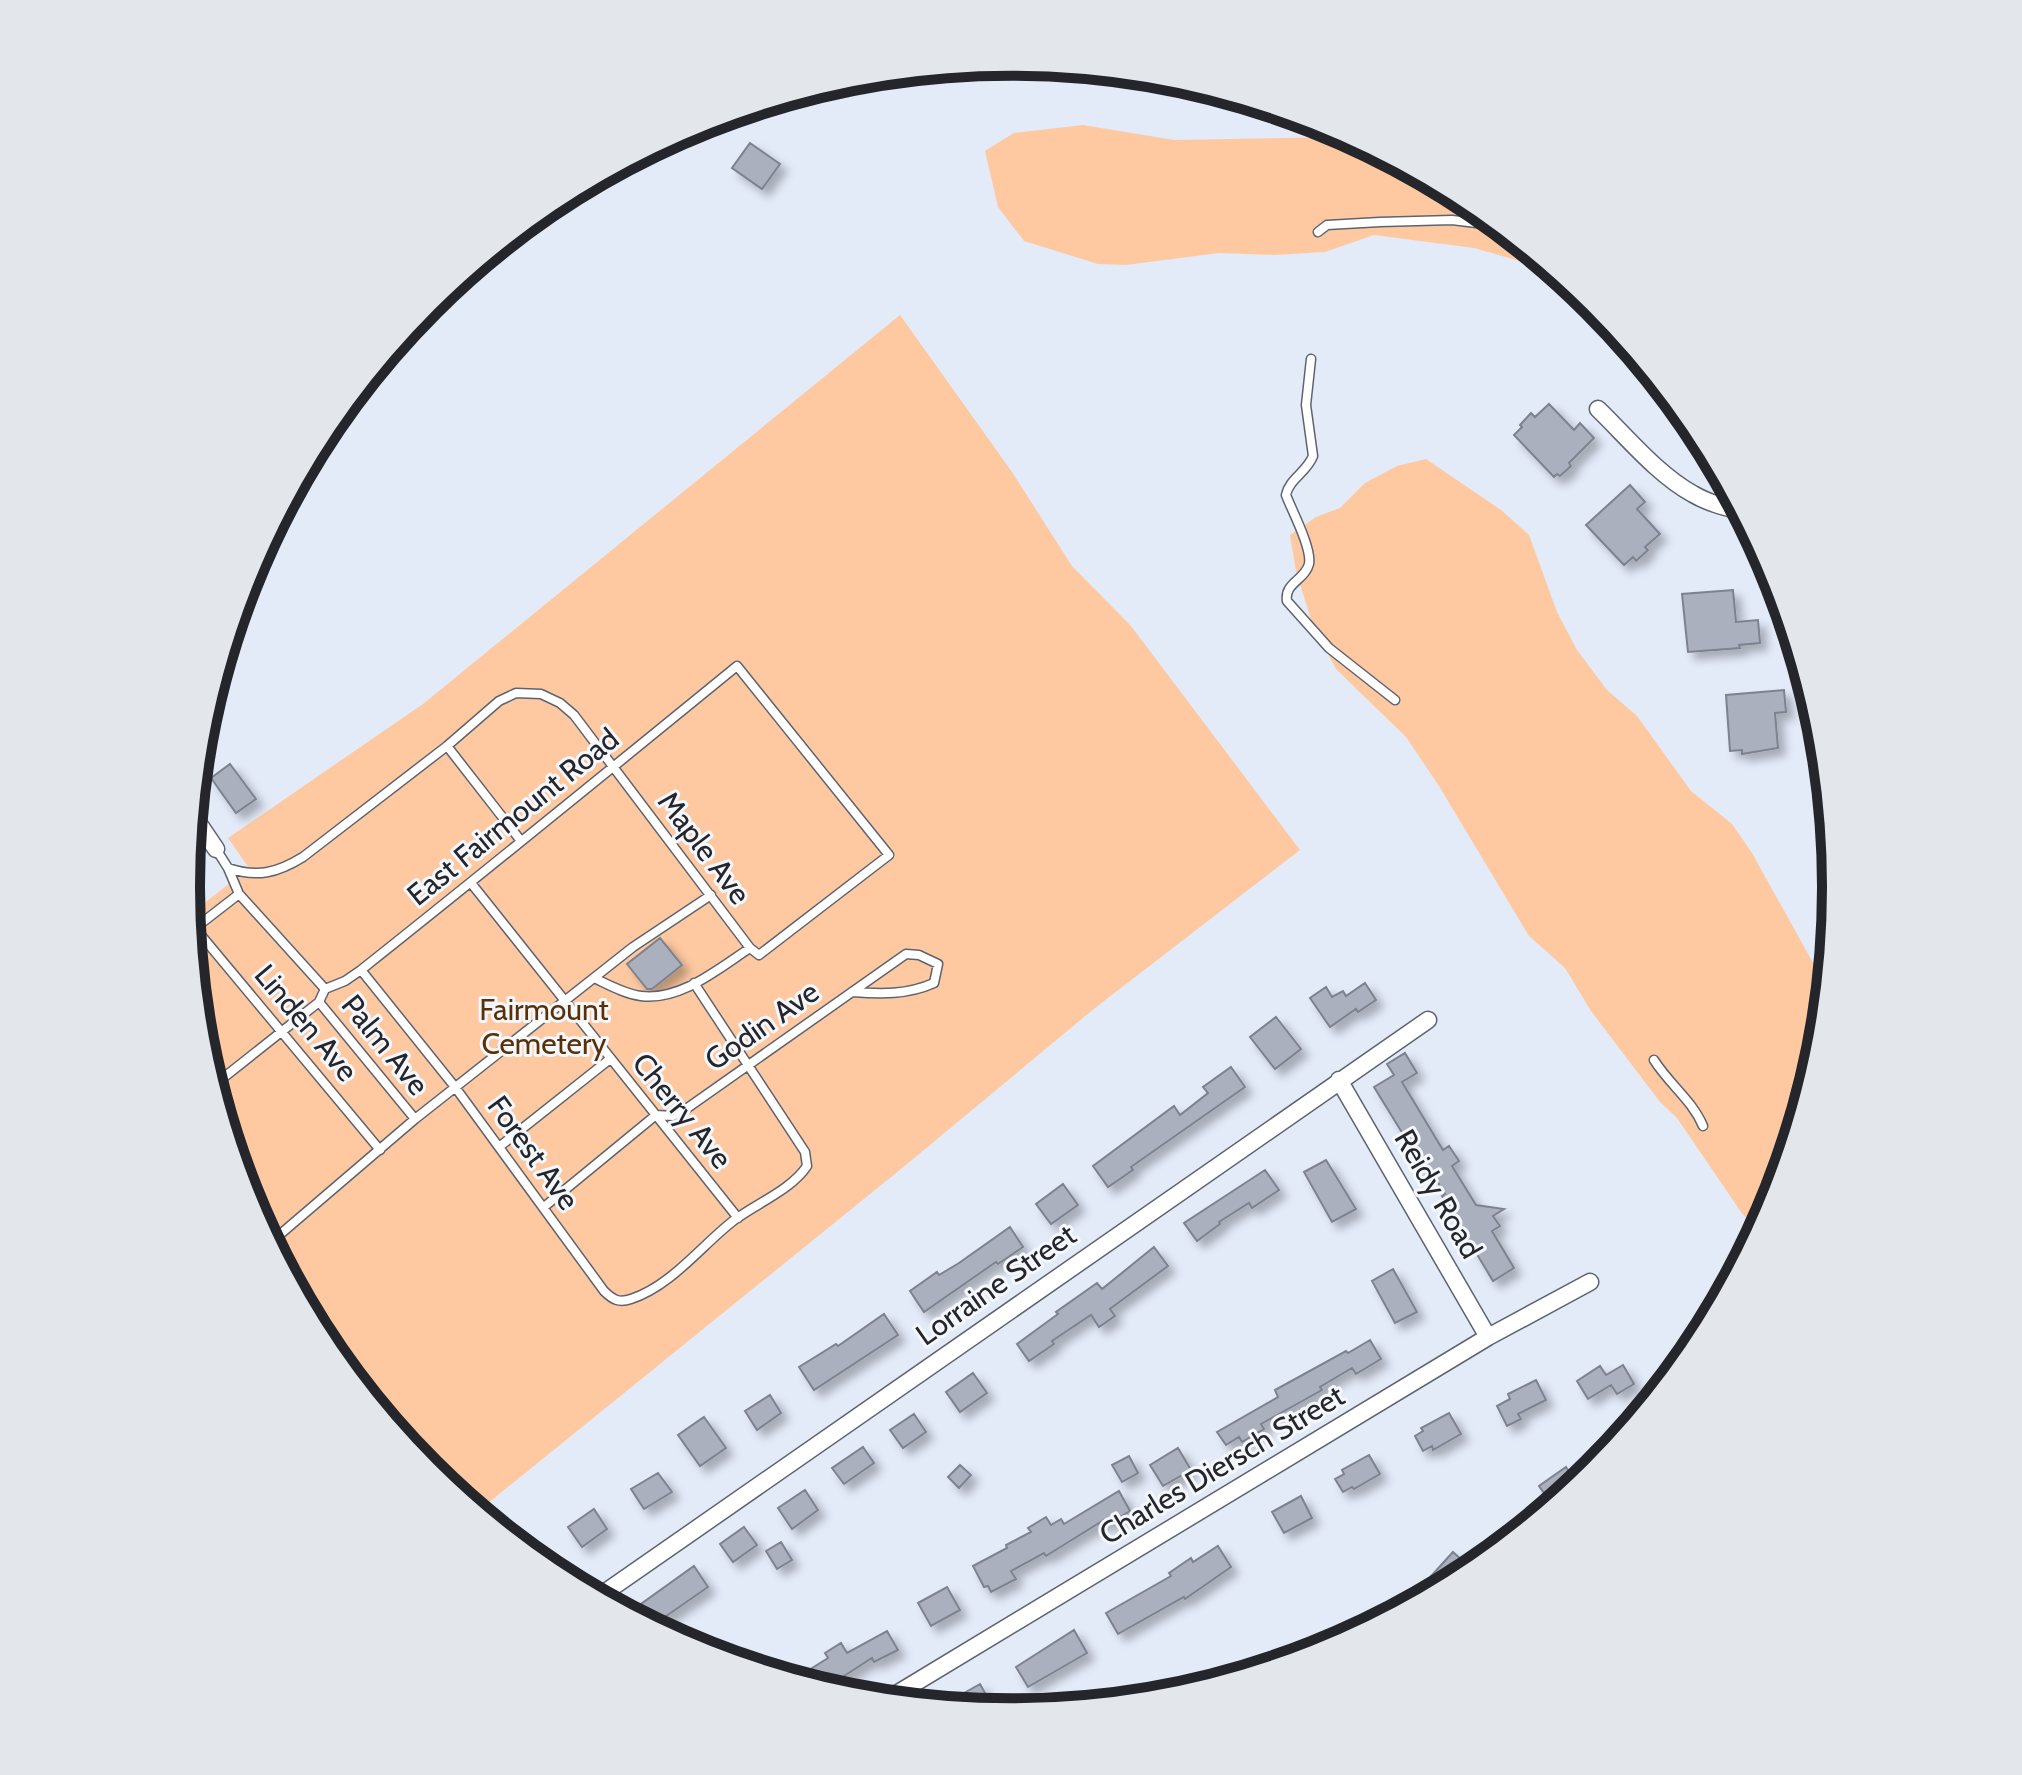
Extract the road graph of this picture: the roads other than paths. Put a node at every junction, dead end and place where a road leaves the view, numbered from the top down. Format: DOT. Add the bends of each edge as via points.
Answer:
graph roads {
  1 [pos="1476,223"];
  2 [pos="1318,232"];
  3 [pos="1311,359"];
  4 [pos="1598,409"];
  5 [pos="1727,506"];
  6 [pos="1395,700"];
  7 [pos="447,746"];
  8 [pos="613,768"];
  9 [pos="202,828"];
  10 [pos="521,841"];
  11 [pos="216,849"];
  12 [pos="228,868"];
  13 [pos="471,883"];
  14 [pos="239,894"];
  15 [pos="711,895"];
  16 [pos="201,923"];
  17 [pos="201,940"];
  18 [pos="750,948"];
  19 [pos="759,955"];
  20 [pos="361,970"];
  21 [pos="594,978"];
  22 [pos="694,983"];
  23 [pos="325,989"];
  24 [pos="852,992"];
  25 [pos="564,1001"];
  26 [pos="319,1002"];
  27 [pos="1428,1020"];
  28 [pos="281,1031"];
  29 [pos="610,1059"];
  30 [pos="1654,1060"];
  31 [pos="748,1064"];
  32 [pos="222,1078"];
  33 [pos="1339,1080"];
  34 [pos="455,1087"];
  35 [pos="656,1115"];
  36 [pos="415,1119"];
  37 [pos="1703,1126"];
  38 [pos="499,1147"];
  39 [pos="380,1150"];
  40 [pos="544,1207"];
  41 [pos="738,1218"];
  42 [pos="278,1236"];
  43 [pos="1590,1282"];
  44 [pos="1488,1337"];
  45 [pos="607,1591"];
  46 [pos="901,1691"];
  1 -- 2 [label="lane" via="1357,223 1327,225"];
  3 -- 6 [label="lane" via="1306,405 1313,456 1286,495 1309,563 1288,589 1287,601 1329,648"];
  4 -- 5 [label="street" via="1668,477 1692,494"];
  7 -- 8 [label="lane, Maple Ave" via="499,701 531,692 553,699 574,715"];
  7 -- 10 [label="lane"];
  7 -- 12 [label="lane, Maple Ave" via="281,870 245,874"];
  8 -- 10 [label="lane, East Fairmount Road"];
  8 -- 15 [label="lane, Maple Ave"];
  8 -- 19 [label="lane, East Fairmount Road" via="737,666 889,855"];
  9 -- 11 [label="street"];
  10 -- 13 [label="lane, East Fairmount Road"];
  11 -- 12 [label="lane"];
  12 -- 14 [label="lane"];
  13 -- 20 [label="lane, East Fairmount Road"];
  13 -- 25 [label="lane, Cherry Ave"];
  14 -- 16 [label="lane"];
  14 -- 23 [label="lane"];
  15 -- 18 [label="lane, Maple Ave"];
  15 -- 21 [label="lane"];
  17 -- 28 [label="lane, Linden Ave"];
  18 -- 19 [label="lane, Maple Ave"];
  18 -- 22 [label="lane"];
  20 -- 23 [label="lane, East Fairmount Road"];
  20 -- 34 [label="lane, Forest Ave"];
  21 -- 22 [label="lane" via="641,996"];
  21 -- 25 [label="lane"];
  22 -- 31 [label="lane"];
  23 -- 26 [label="lane"];
  24 -- 24 [label="lane, Godin Ave" via="906,954 938,964 934,983 913,992"];
  24 -- 31 [label="lane, Godin Ave"];
  25 -- 29 [label="lane, Cherry Ave"];
  25 -- 34 [label="lane"];
  26 -- 28 [label="lane"];
  26 -- 36 [label="lane, Palm Ave"];
  27 -- 33 [label="street, Lorraine Street"];
  28 -- 32 [label="lane"];
  28 -- 39 [label="lane, Linden Ave"];
  29 -- 35 [label="lane, Cherry Ave"];
  29 -- 38 [label="lane"];
  30 -- 37 [label="lane" via="1696,1109"];
  31 -- 35 [label="lane, Godin Ave" via="686,1109 673,1116"];
  31 -- 41 [label="lane" via="805,1152 807,1166"];
  33 -- 44 [label="street, Reidy Road"];
  33 -- 45 [label="street, Lorraine Street"];
  34 -- 36 [label="lane"];
  34 -- 38 [label="lane, Forest Ave"];
  35 -- 40 [label="lane"];
  35 -- 41 [label="lane, Cherry Ave"];
  36 -- 39 [label="lane"];
  38 -- 40 [label="lane, Forest Ave"];
  39 -- 42 [label="lane"];
  40 -- 41 [label="lane, Forest Ave" via="604,1291 619,1301 666,1279"];
  43 -- 44 [label="street, Charles Diersch Street"];
  44 -- 46 [label="street, Charles Diersch Street"];
}
